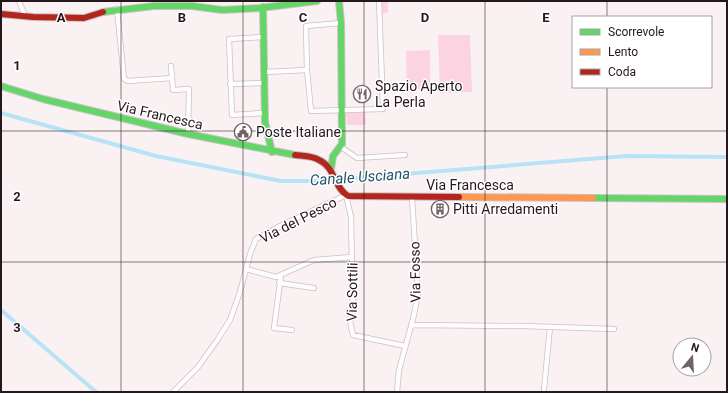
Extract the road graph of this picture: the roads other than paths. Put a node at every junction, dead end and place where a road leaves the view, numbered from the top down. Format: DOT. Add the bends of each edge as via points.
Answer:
graph roads {
  1 [pos="19,1"];
  2 [pos="317,1"];
  3 [pos="339,1"];
  4 [pos="379,1"];
  5 [pos="262,8"];
  6 [pos="116,9"];
  7 [pos="1,14"];
  8 [pos="25,16"];
  9 [pos="341,23"];
  10 [pos="264,37"];
  11 [pos="171,66"];
  12 [pos="307,70"];
  13 [pos="265,72"];
  14 [pos="172,78"];
  15 [pos="264,83"];
  16 [pos="230,84"];
  17 [pos="1,86"];
  18 [pos="342,110"];
  19 [pos="264,113"];
  20 [pos="188,134"];
  21 [pos="341,147"];
  22 [pos="272,152"];
  23 [pos="333,155"];
  24 [pos="406,155"];
  25 [pos="315,158"];
  26 [pos="326,163"];
  27 [pos="331,169"];
  28 [pos="344,193"];
  29 [pos="412,197"];
  30 [pos="727,200"];
  31 [pos="352,257"];
  32 [pos="246,269"];
  33 [pos="281,275"];
  34 [pos="279,283"];
  35 [pos="314,288"];
  36 [pos="411,325"];
  37 [pos="550,327"];
  38 [pos="614,329"];
  39 [pos="292,330"];
  40 [pos="405,346"];
  41 [pos="544,388"];
  42 [pos="173,392"];
  43 [pos="397,392"];
  1 -- 8 [label="street"];
  2 -- 5 [label="main road"];
  3 -- 9 [label="main road"];
  4 -- 18 [label="street" via="383,109"];
  5 -- 6 [label="main road" via="222,10 174,5"];
  5 -- 10 [label="main road"];
  6 -- 8 [label="main road" via="84,18"];
  6 -- 14 [label="street" via="124,79 128,81"];
  7 -- 8 [label="main road"];
  9 -- 12 [label="street" via="306,26"];
  9 -- 18 [label="main road"];
  10 -- 13 [label="main road"];
  10 -- 16 [label="street" via="229,39"];
  11 -- 14 [label="street"];
  12 -- 13 [label="street"];
  12 -- 18 [label="street" via="310,110"];
  13 -- 15 [label="main road"];
  14 -- 20 [label="street" via="173,90 189,89"];
  15 -- 16 [label="street"];
  15 -- 19 [label="main road"];
  16 -- 19 [label="street" via="232,115"];
  17 -- 20 [label="main road, Via Francesca" via="43,99"];
  18 -- 21 [label="main road"];
  19 -- 22 [label="main road" via="265,128"];
  20 -- 22 [label="main road, Via Francesca"];
  21 -- 23 [label="main road"];
  21 -- 24 [label="street" via="357,158"];
  22 -- 25 [label="main road, Via Francesca"];
  23 -- 25 [label="main road"];
  23 -- 26 [label="main road"];
  23 -- 27 [label="main road"];
  25 -- 26 [label="main road, Via Francesca"];
  26 -- 27 [label="main road, Via Francesca"];
  27 -- 28 [label="main road, Via Francesca"];
  28 -- 29 [label="main road, Via Francesca" via="353,196"];
  28 -- 31 [label="street, Via Sottili" via="351,217"];
  28 -- 32 [label="street, Via del Pesco" via="260,236 254,242"];
  29 -- 30 [label="main road, Via Francesca"];
  29 -- 36 [label="street, Via Fosso" via="418,294"];
  31 -- 33 [label="street" via="314,260"];
  31 -- 40 [label="street, Via Sottili" via="353,312 350,321 353,335"];
  32 -- 33 [label="street" via="276,277"];
  32 -- 42 [label="street, Via del Pesco" via="230,320 198,368"];
  33 -- 34 [label="street"];
  34 -- 35 [label="street"];
  34 -- 39 [label="street" via="274,328"];
  36 -- 37 [label="street"];
  36 -- 40 [label="street, Via Fosso"];
  37 -- 38 [label="street"];
  37 -- 41 [label="street"];
  40 -- 43 [label="street, Via Fosso"];
}
